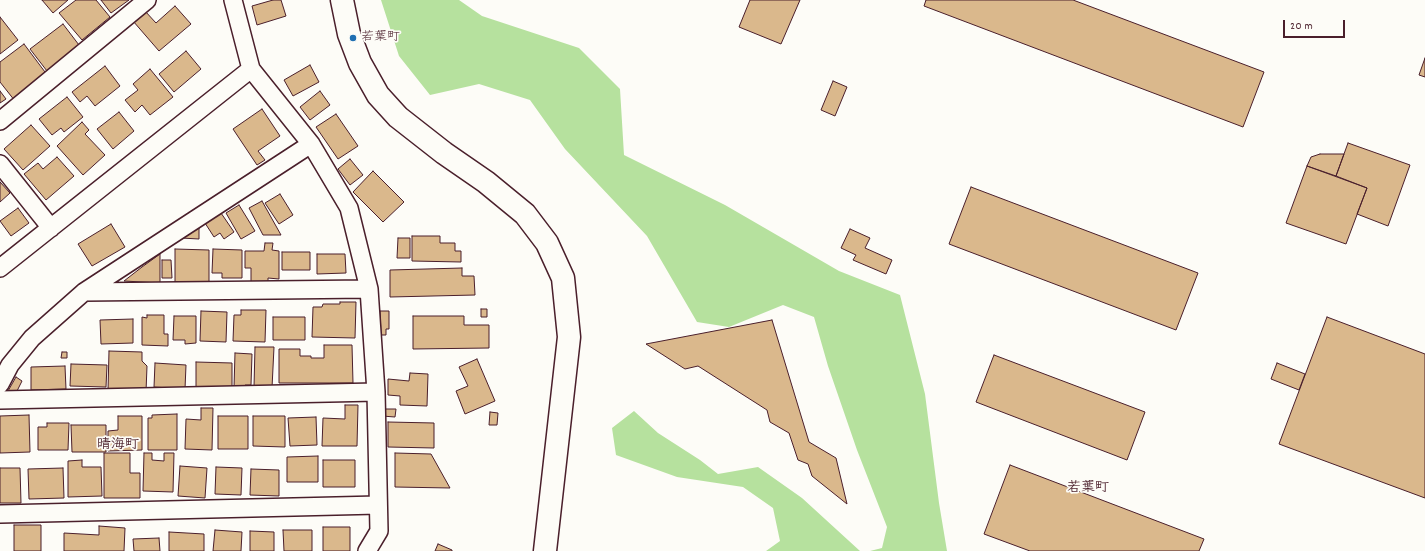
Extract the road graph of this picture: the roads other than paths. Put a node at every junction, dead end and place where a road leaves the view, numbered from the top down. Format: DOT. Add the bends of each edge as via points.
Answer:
graph roads {
  1 [pos="147,0"];
  2 [pos="233,0"];
  3 [pos="342,0"];
  4 [pos="251,69"];
  5 [pos="0,121"];
  6 [pos="311,144"];
  7 [pos="0,164"];
  8 [pos="51,228"];
  9 [pos="0,268"];
  10 [pos="369,289"];
  11 [pos="84,292"];
  12 [pos="0,384"];
  13 [pos="376,392"];
  14 [pos="0,400"];
  15 [pos="378,505"];
  16 [pos="0,514"];
  17 [pos="367,551"];
  18 [pos="545,551"];
  1 -- 5 [label="street"];
  2 -- 4 [label="street"];
  3 -- 18 [label="street" via="349,34 360,64 378,95 398,117 525,214 547,243 563,278 568,337"];
  4 -- 6 [label="street"];
  4 -- 8 [label="street"];
  6 -- 10 [label="street" via="349,208"];
  6 -- 11 [label="street"];
  7 -- 8 [label="street"];
  8 -- 9 [label="street"];
  10 -- 11 [label="street"];
  10 -- 13 [label="street"];
  11 -- 12 [label="street" via="32,338 10,365"];
  13 -- 14 [label="street"];
  13 -- 15 [label="street"];
  15 -- 16 [label="street"];
  15 -- 17 [label="street" via="379,531"];
}
